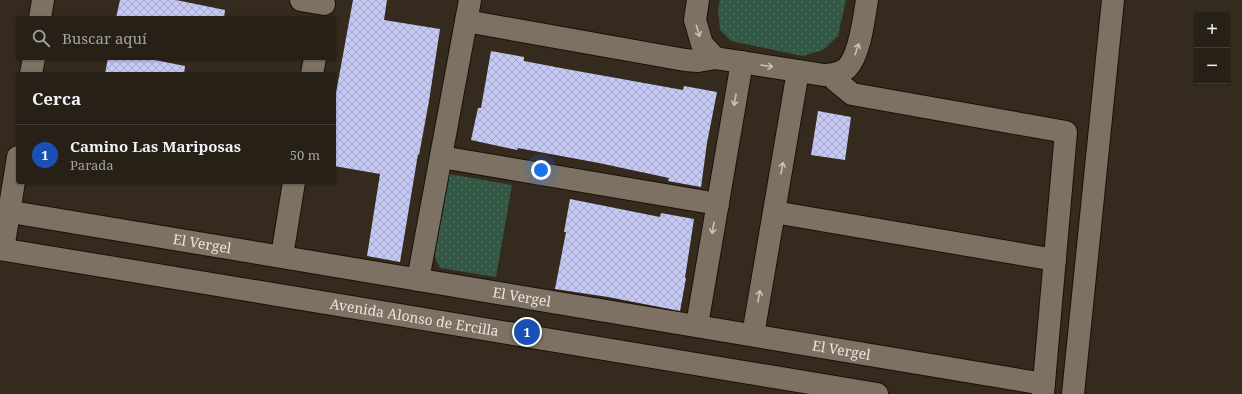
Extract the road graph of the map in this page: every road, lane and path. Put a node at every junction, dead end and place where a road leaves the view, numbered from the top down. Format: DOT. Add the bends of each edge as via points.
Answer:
graph roads {
  1 [pos="43,0"];
  2 [pos="302,0"];
  3 [pos="470,0"];
  4 [pos="698,0"];
  5 [pos="867,0"];
  6 [pos="1113,0"];
  7 [pos="323,7"];
  8 [pos="40,16"];
  9 [pos="466,21"];
  10 [pos="715,58"];
  11 [pos="34,60"];
  12 [pos="315,60"];
  13 [pos="742,62"];
  14 [pos="798,71"];
  15 [pos="31,72"];
  16 [pos="312,72"];
  17 [pos="831,75"];
  18 [pos="441,157"];
  19 [pos="16,165"];
  20 [pos="294,184"];
  21 [pos="718,204"];
  22 [pos="5,211"];
  23 [pos="774,212"];
  24 [pos="2,249"];
  25 [pos="282,256"];
  26 [pos="1055,260"];
  27 [pos="418,280"];
  28 [pos="697,325"];
  29 [pos="753,334"];
  30 [pos="1044,389"];
  31 [pos="877,394"];
  32 [pos="1073,394"];
  1 -- 8 [label="street"];
  2 -- 7 [label="street"];
  3 -- 9 [label="street"];
  4 -- 10 [label="street, one-way" via="695,20 702,44"];
  17 -- 5 [label="street, one-way" via="847,68 857,51"];
  6 -- 32 [label="street"];
  9 -- 10 [label="street" via="685,60"];
  9 -- 18 [label="street"];
  10 -- 13 [label="street"];
  11 -- 15 [label="street"];
  12 -- 16 [label="street"];
  13 -- 14 [label="street, one-way"];
  13 -- 21 [label="street, one-way"];
  14 -- 17 [label="street"];
  23 -- 14 [label="street, one-way"];
  17 -- 26 [label="street" via="852,94 1066,132"];
  18 -- 21 [label="street"];
  18 -- 27 [label="street"];
  19 -- 22 [label="street"];
  20 -- 25 [label="street"];
  21 -- 28 [label="street, one-way"];
  22 -- 24 [label="street"];
  22 -- 25 [label="street, El Vergel"];
  23 -- 26 [label="street"];
  29 -- 23 [label="street, one-way"];
  24 -- 31 [label="street, Avenida Alonso de Ercilla"];
  25 -- 27 [label="street, El Vergel"];
  26 -- 30 [label="street"];
  27 -- 28 [label="street, El Vergel"];
  28 -- 29 [label="street, El Vergel"];
  29 -- 30 [label="street, El Vergel"];
}
